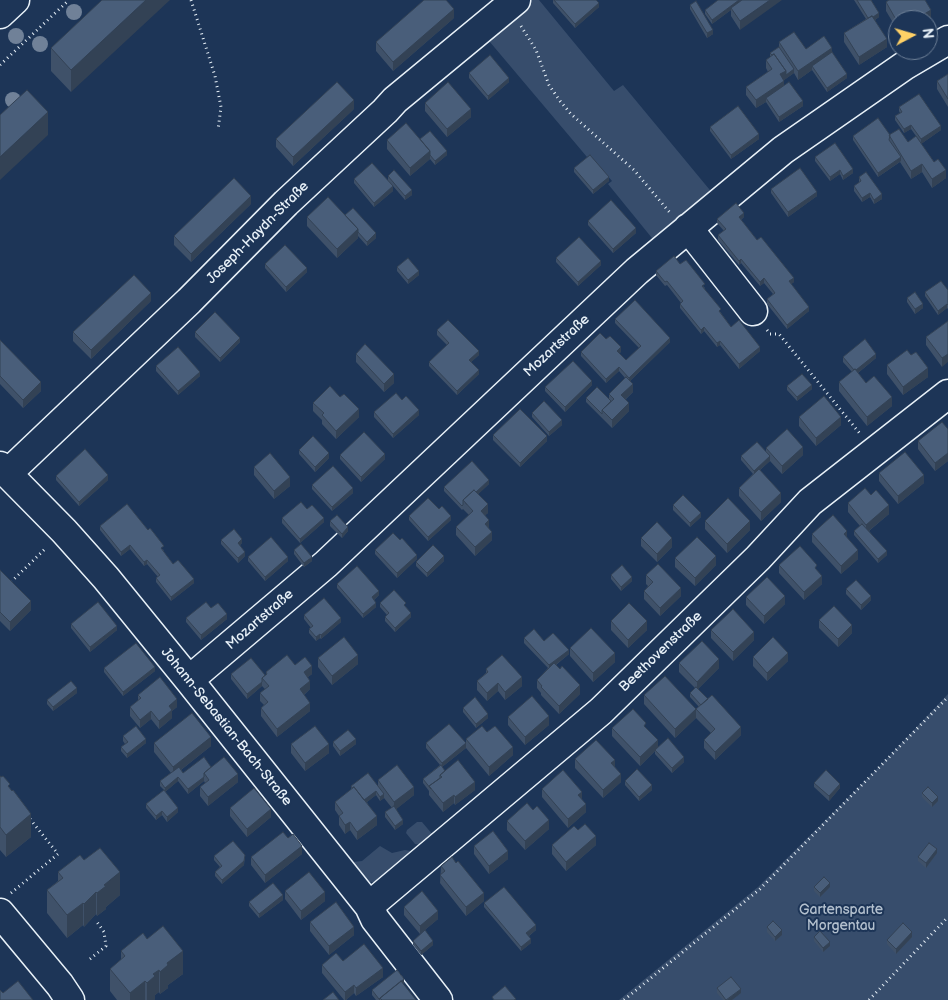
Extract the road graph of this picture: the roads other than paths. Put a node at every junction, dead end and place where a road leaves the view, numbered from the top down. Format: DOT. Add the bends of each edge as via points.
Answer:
graph roads {
  1 [pos="15,0"];
  2 [pos="512,4"];
  3 [pos="0,14"];
  4 [pos="948,40"];
  5 [pos="687,230"];
  6 [pos="753,311"];
  7 [pos="948,394"];
  8 [pos="4,470"];
  9 [pos="189,680"];
  10 [pos="4,905"];
  11 [pos="369,906"];
  12 [pos="70,1000"];
  13 [pos="438,1000"];
  1 -- 3 [label="street"];
  2 -- 8 [label="street, Joseph-Haydn-Straße" via="395,100 189,301"];
  4 -- 5 [label="street, Mozartstraße" via="904,66 783,150"];
  5 -- 6 [label="street"];
  5 -- 9 [label="street, Mozartstraße" via="637,271 326,564"];
  7 -- 11 [label="street, Beethovenstraße" via="810,502 758,558 601,710"];
  8 -- 9 [label="street, Johann-Sebastian-Bach-Straße" via="106,578"];
  9 -- 11 [label="street, Johann-Sebastian-Bach-Straße"];
  10 -- 12 [label="street"];
  11 -- 13 [label="street, Johann-Sebastian-Bach-Straße" via="375,919"];
}
